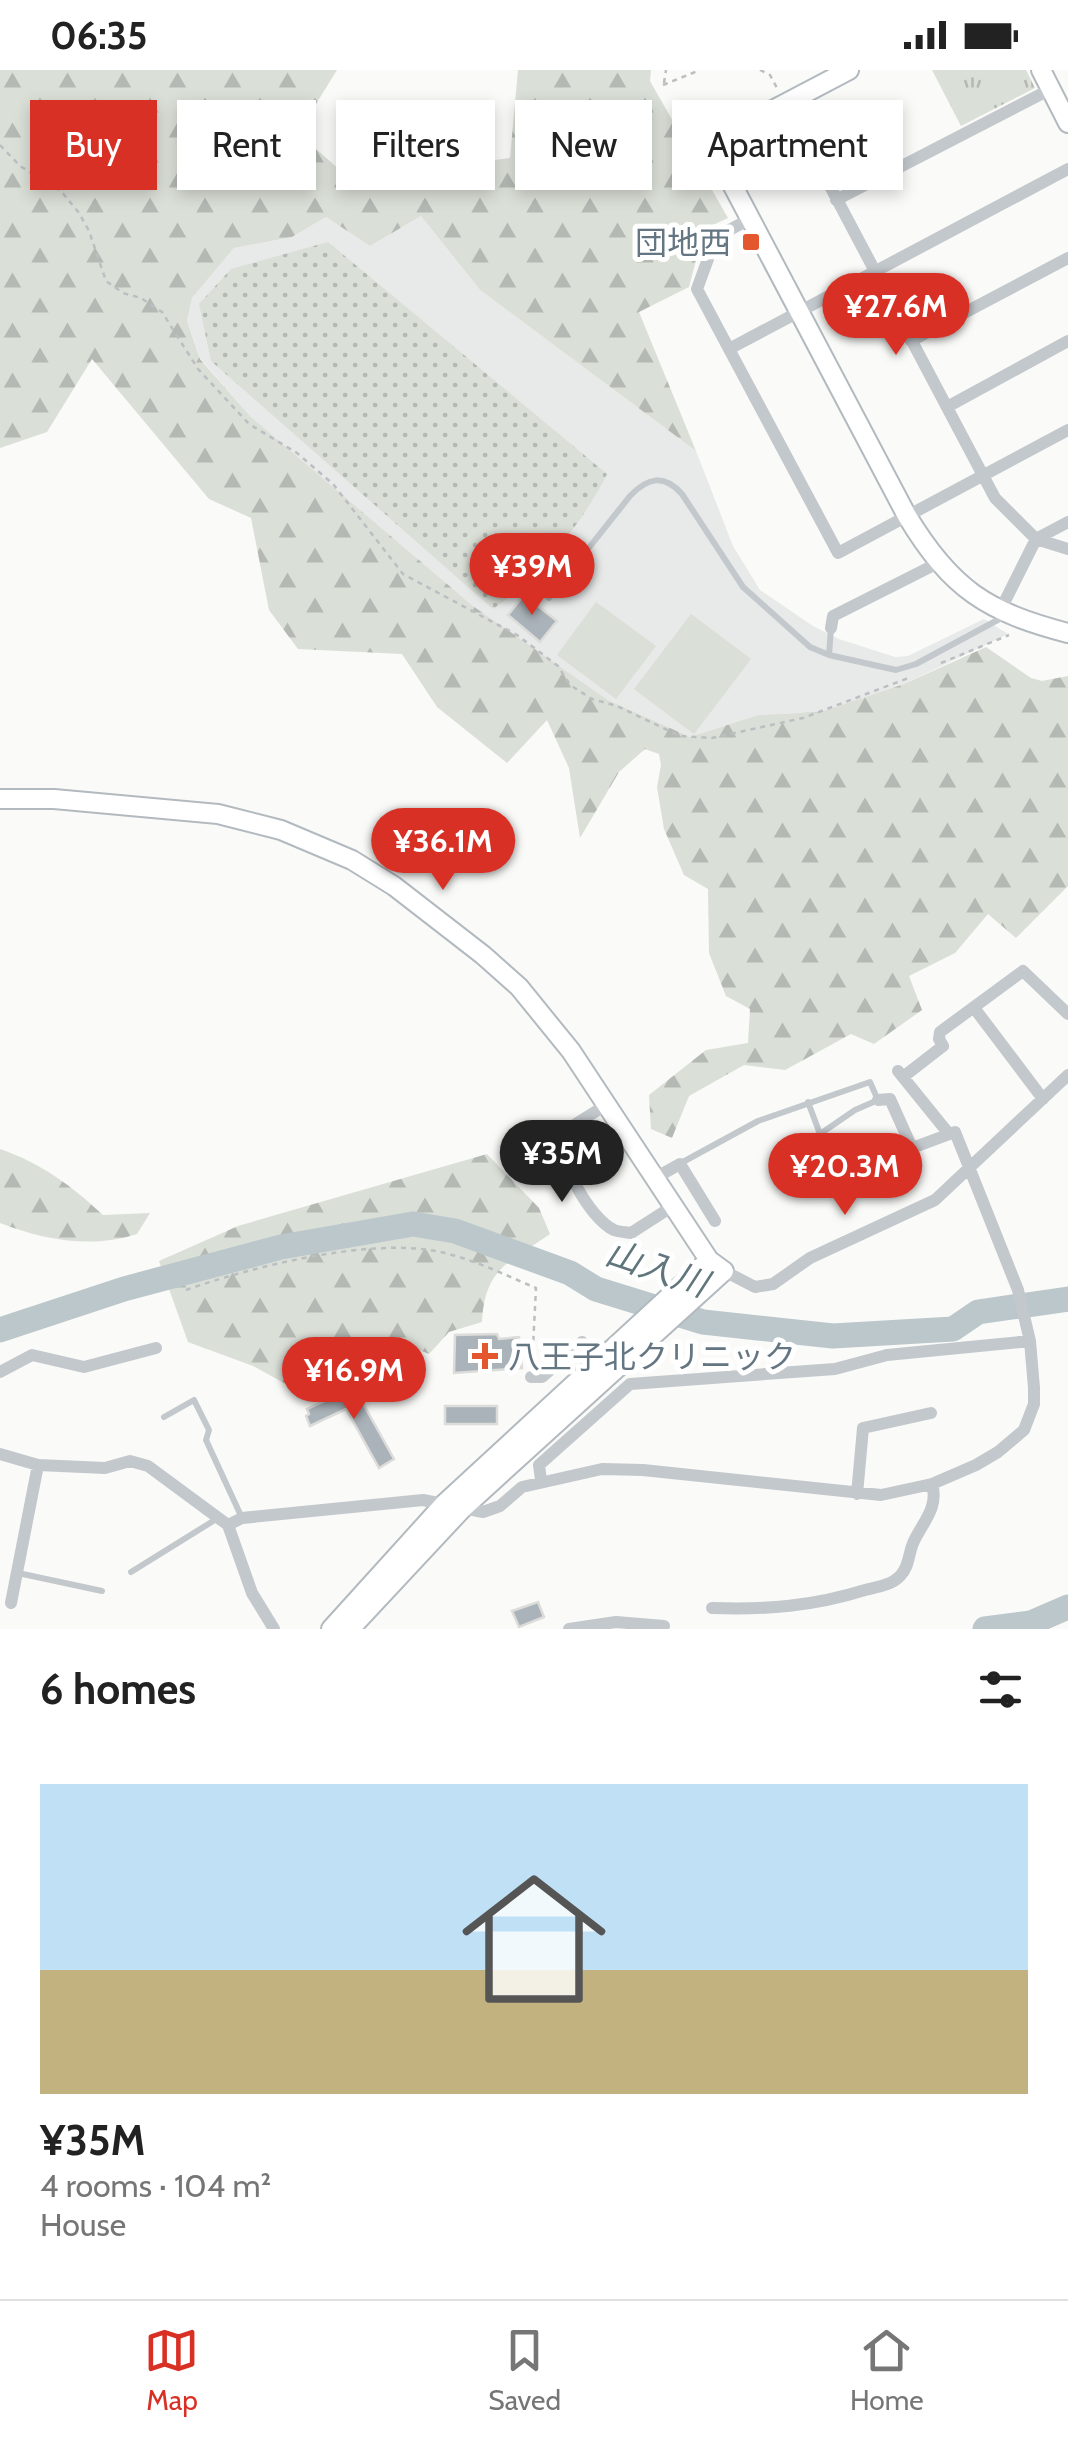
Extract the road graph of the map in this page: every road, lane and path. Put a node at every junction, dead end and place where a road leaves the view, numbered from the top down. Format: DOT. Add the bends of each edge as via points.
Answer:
graph roads {
  1 [pos="666,70"];
  2 [pos="700,70"];
  3 [pos="760,70"];
  4 [pos="849,70"];
  5 [pos="1041,70"];
  6 [pos="1051,90"];
  7 [pos="784,100"];
  8 [pos="792,100"];
  9 [pos="1068,123"];
  10 [pos="0,145"];
  11 [pos="1068,170"];
  12 [pos="735,190"];
  13 [pos="831,190"];
  14 [pos="836,200"];
  15 [pos="750,219"];
  16 [pos="1068,258"];
  17 [pos="874,272"];
  18 [pos="800,310"];
  19 [pos="911,341"];
  20 [pos="1068,341"];
  21 [pos="728,349"];
  22 [pos="947,407"];
  23 [pos="1068,430"];
  24 [pos="982,476"];
  25 [pos="907,516"];
  26 [pos="1068,522"];
  27 [pos="1036,539"];
  28 [pos="1068,549"];
  29 [pos="938,564"];
  30 [pos="549,598"];
  31 [pos="1004,613"];
  32 [pos="831,628"];
  33 [pos="1068,634"];
  34 [pos="1009,635"];
  35 [pos="830,656"];
  36 [pos="936,665"];
  37 [pos="911,677"];
  38 [pos="0,799"];
  39 [pos="974,1009"];
  40 [pos="1068,1014"];
  41 [pos="1068,1075"];
  42 [pos="1043,1099"];
  43 [pos="878,1100"];
  44 [pos="808,1102"];
  45 [pos="606,1104"];
  46 [pos="820,1134"];
  47 [pos="949,1134"];
  48 [pos="779,1153"];
  49 [pos="680,1164"];
  50 [pos="969,1168"];
  51 [pos="655,1178"];
  52 [pos="673,1206"];
  53 [pos="715,1221"];
  54 [pos="716,1266"];
  55 [pos="186,1290"];
  56 [pos="650,1326"];
  57 [pos="1029,1337"];
  58 [pos="156,1348"];
  59 [pos="599,1361"];
  60 [pos="0,1372"];
  61 [pos="531,1377"];
  62 [pos="930,1413"];
  63 [pos="164,1417"];
  64 [pos="0,1454"];
  65 [pos="38,1465"];
  66 [pos="541,1480"];
  67 [pos="932,1484"];
  68 [pos="857,1494"];
  69 [pos="453,1506"];
  70 [pos="242,1518"];
  71 [pos="223,1521"];
  72 [pos="132,1572"];
  73 [pos="17,1573"];
  74 [pos="102,1591"];
  75 [pos="11,1603"];
  76 [pos="712,1608"];
  77 [pos="664,1626"];
  78 [pos="274,1629"];
  79 [pos="330,1629"];
  80 [pos="350,1629"];
  81 [pos="569,1629"];
  1 -- 2 [label="path" via="663,85"];
  3 -- 7 [label="path"];
  4 -- 8 [label="street"];
  5 -- 6 [label="street"];
  6 -- 9 [label="street"];
  6 -- 14 [label="street"];
  10 -- 37 [label="path" via="79,213 106,281 162,312 198,370 249,424 332,484 404,574 517,635 592,699 680,736 712,738 802,718"];
  11 -- 17 [label="street"];
  12 -- 15 [label="street"];
  13 -- 14 [label="street"];
  14 -- 17 [label="street"];
  15 -- 18 [label="street"];
  15 -- 21 [label="street" via="716,237 697,289"];
  16 -- 19 [label="street"];
  17 -- 18 [label="street"];
  17 -- 19 [label="street"];
  18 -- 21 [label="street"];
  18 -- 25 [label="street"];
  19 -- 22 [label="street"];
  20 -- 22 [label="street"];
  21 -- 25 [label="street" via="838,553"];
  22 -- 24 [label="street"];
  23 -- 24 [label="street"];
  24 -- 25 [label="street"];
  24 -- 27 [label="street"];
  25 -- 29 [label="street"];
  26 -- 27 [label="street"];
  27 -- 28 [label="street"];
  27 -- 31 [label="street"];
  29 -- 31 [label="street"];
  29 -- 32 [label="street" via="833,616"];
  30 -- 35 [label="lane" via="630,496 660,478 682,494 743,587 810,647"];
  31 -- 33 [label="street"];
  31 -- 35 [label="lane" via="896,670"];
  32 -- 35 [label="lane"];
  34 -- 36 [label="path"];
  38 -- 45 [label="street" via="218,814 281,830 352,860 519,987"];
  39 -- 40 [label="street" via="1026,972"];
  39 -- 42 [label="street"];
  39 -- 47 [label="street" via="940,1032 943,1046 901,1074"];
  41 -- 42 [label="street"];
  42 -- 50 [label="street"];
  43 -- 44 [label="lane" via="870,1082"];
  43 -- 46 [label="lane"];
  43 -- 47 [label="street" via="890,1099 912,1148"];
  44 -- 46 [label="lane"];
  44 -- 49 [label="lane"];
  45 -- 51 [label="street"];
  45 -- 52 [label="street" via="563,1132 560,1143 583,1201 613,1230 630,1233"];
  46 -- 48 [label="lane"];
  47 -- 50 [label="street" via="954,1132"];
  49 -- 51 [label="street"];
  49 -- 53 [label="street"];
  50 -- 54 [label="street" via="935,1200 810,1258 772,1284 755,1288"];
  50 -- 57 [label="street" via="1018,1290"];
  51 -- 52 [label="street"];
  52 -- 54 [label="street"];
  54 -- 56 [label="street" via="686,1281"];
  54 -- 56 [label="street" via="706,1288"];
  55 -- 61 [label="path" via="324,1254 395,1247 436,1251 536,1288"];
  56 -- 59 [label="street"];
  56 -- 69 [label="street"];
  57 -- 66 [label="street" via="887,1355 834,1369 630,1384 539,1466"];
  57 -- 67 [label="street" via="1034,1404 1024,1430 987,1458"];
  58 -- 60 [label="street" via="84,1367 32,1355"];
  59 -- 61 [label="street" via="582,1342 542,1378"];
  59 -- 69 [label="street"];
  62 -- 68 [label="street" via="862,1428"];
  63 -- 70 [label="lane" via="194,1400"];
  64 -- 65 [label="street"];
  65 -- 71 [label="street" via="148,1466"];
  65 -- 73 [label="street"];
  66 -- 68 [label="street" via="643,1470"];
  66 -- 69 [label="street" via="483,1512"];
  67 -- 68 [label="street"];
  67 -- 76 [label="street" via="928,1520 896,1581 826,1602"];
  69 -- 70 [label="street" via="423,1500"];
  69 -- 79 [label="street"];
  69 -- 80 [label="street"];
  70 -- 71 [label="street"];
  71 -- 72 [label="lane"];
  71 -- 78 [label="street"];
  73 -- 74 [label="lane"];
  73 -- 75 [label="street"];
  77 -- 81 [label="street" via="616,1622"];
}
